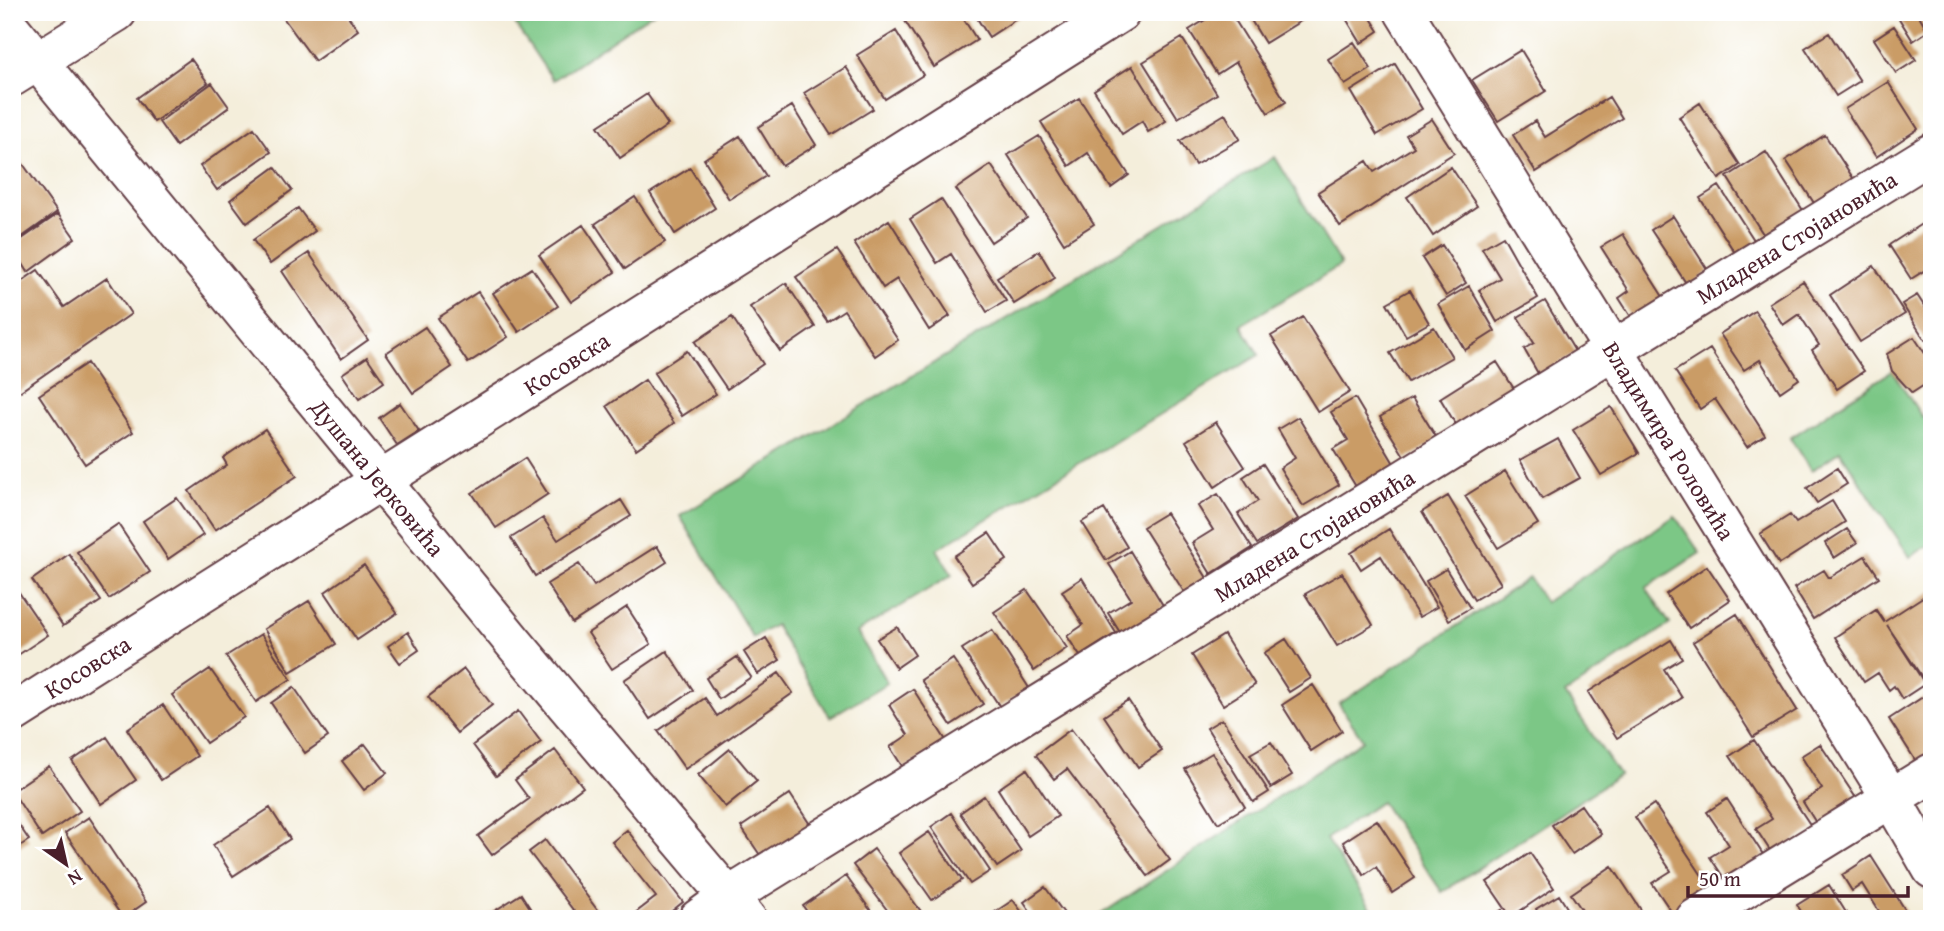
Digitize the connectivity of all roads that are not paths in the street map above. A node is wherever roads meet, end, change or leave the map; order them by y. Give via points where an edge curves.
1 (117, 12) edge
2 (1121, 12) edge
3 (1404, 12) edge
4 (12, 30) edge
5 (25, 69) edge
6 (1932, 153) edge
7 (1612, 350) junction
8 (379, 479) junction
9 (12, 714) edge
10 (1932, 773) edge
11 (1891, 798) junction
12 (1932, 869) edge
13 (737, 908) edge
14 (698, 919) edge
15 (1695, 919) edge

1 - 5 street
2 - 8 street, Косовска
3 - 7 street, Владимира Роловића
4 - 5 street, Душана Јерковића
5 - 8 street, Душана Јерковића
6 - 7 street, Младена Стојановића
7 - 11 street, Владимира Роловића
7 - 13 street, Младена Стојановића
8 - 9 street, Косовска
8 - 13 street, Душана Јерковића
10 - 11 street
11 - 12 street, Владимира Роловића
11 - 15 street
13 - 14 street, Младена Стојановића

